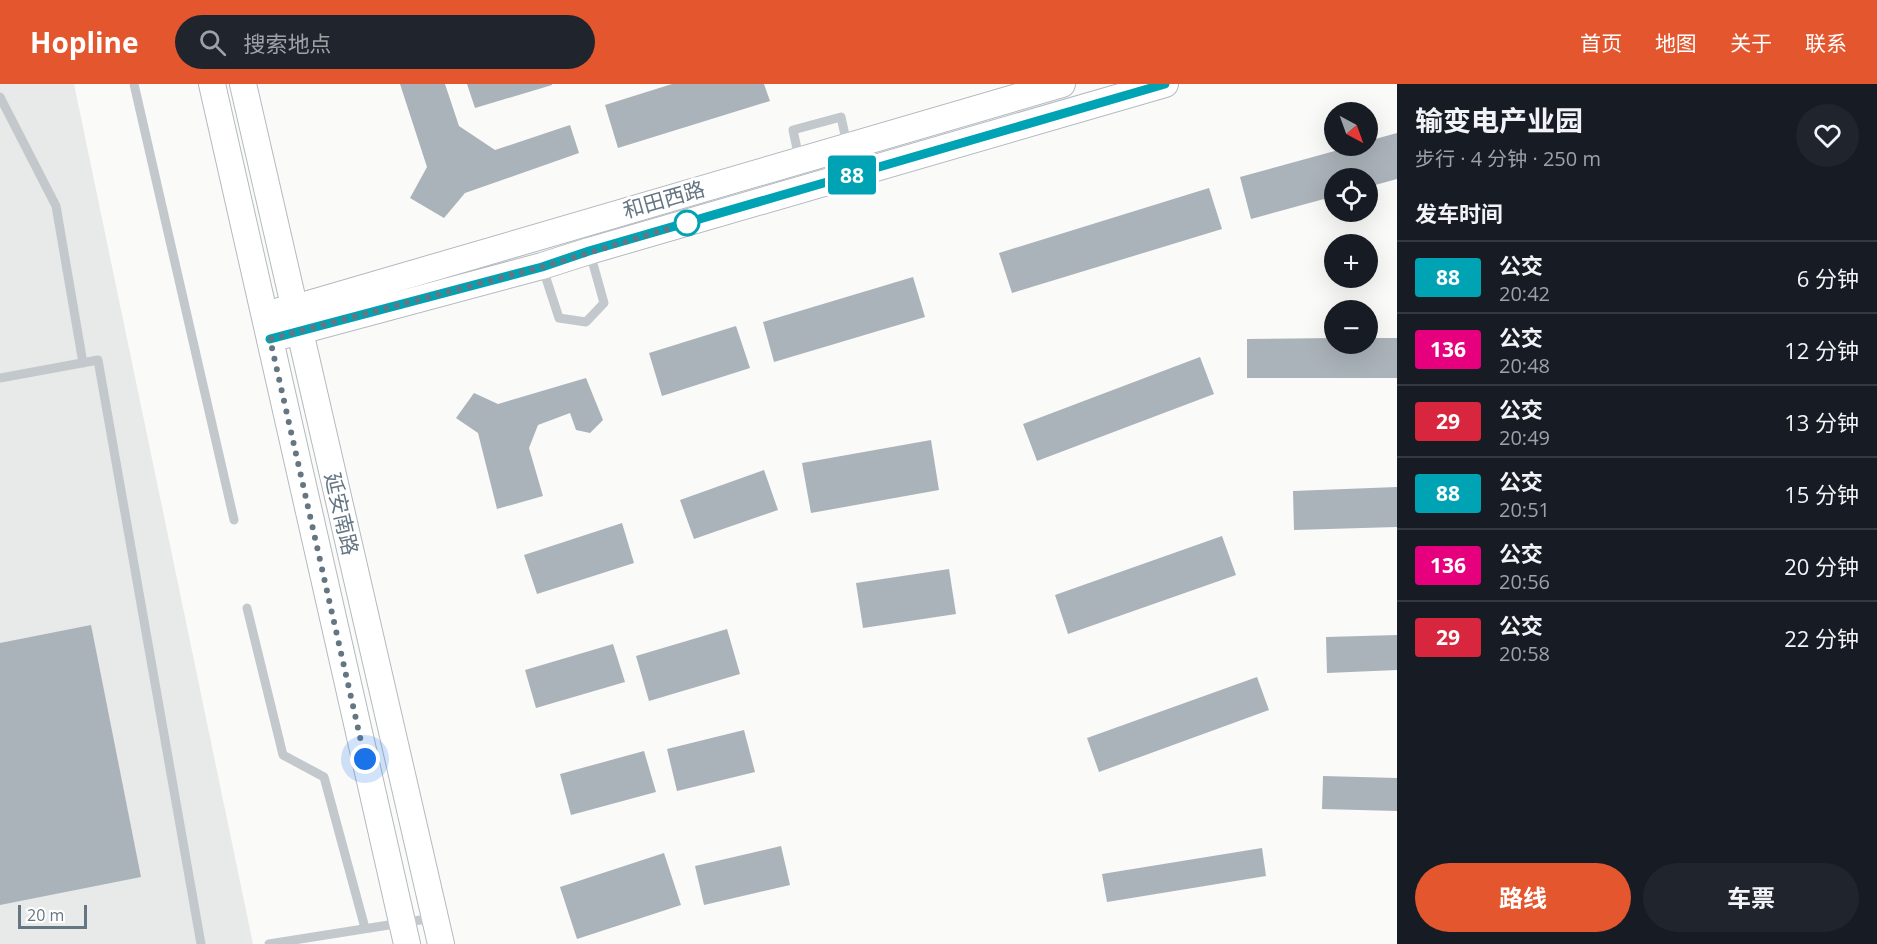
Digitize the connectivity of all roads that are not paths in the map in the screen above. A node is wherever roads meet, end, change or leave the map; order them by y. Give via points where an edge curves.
1 (134, 84) edge
2 (212, 84) edge
3 (243, 84) edge
4 (1062, 84) edge
5 (1165, 84) edge
6 (0, 97) edge
7 (589, 251) junction
8 (542, 267) junction
9 (265, 313) junction
10 (297, 320) junction
11 (270, 339) junction
12 (83, 363) junction
13 (0, 378) edge
14 (234, 520) dead end
15 (247, 608) dead end
16 (435, 918) junction
17 (365, 928) junction
18 (405, 933) edge
19 (201, 944) edge
20 (269, 944) edge
21 (441, 944) edge

1 - 14 lane
2 - 9 main road, 延安南路
3 - 10 main road, 延安南路
4 - 10 main road, 和田西路 via 800,160
5 - 7 main road, 和田西路
6 - 12 lane via 56,206
7 - 8 main road, 和田西路
7 - 8 lane via 604,303 586,322 559,318
8 - 10 main road, 和田西路
9 - 10 main road, 和田西路
9 - 11 main road, 延安南路
10 - 11 main road, 和田西路
10 - 16 main road, 延安南路
11 - 18 main road, 延安南路
12 - 13 lane
12 - 19 lane via 98,360
15 - 17 lane via 283,755 324,777
16 - 18 lane
16 - 21 main road, 延安南路
17 - 18 lane
17 - 20 lane

